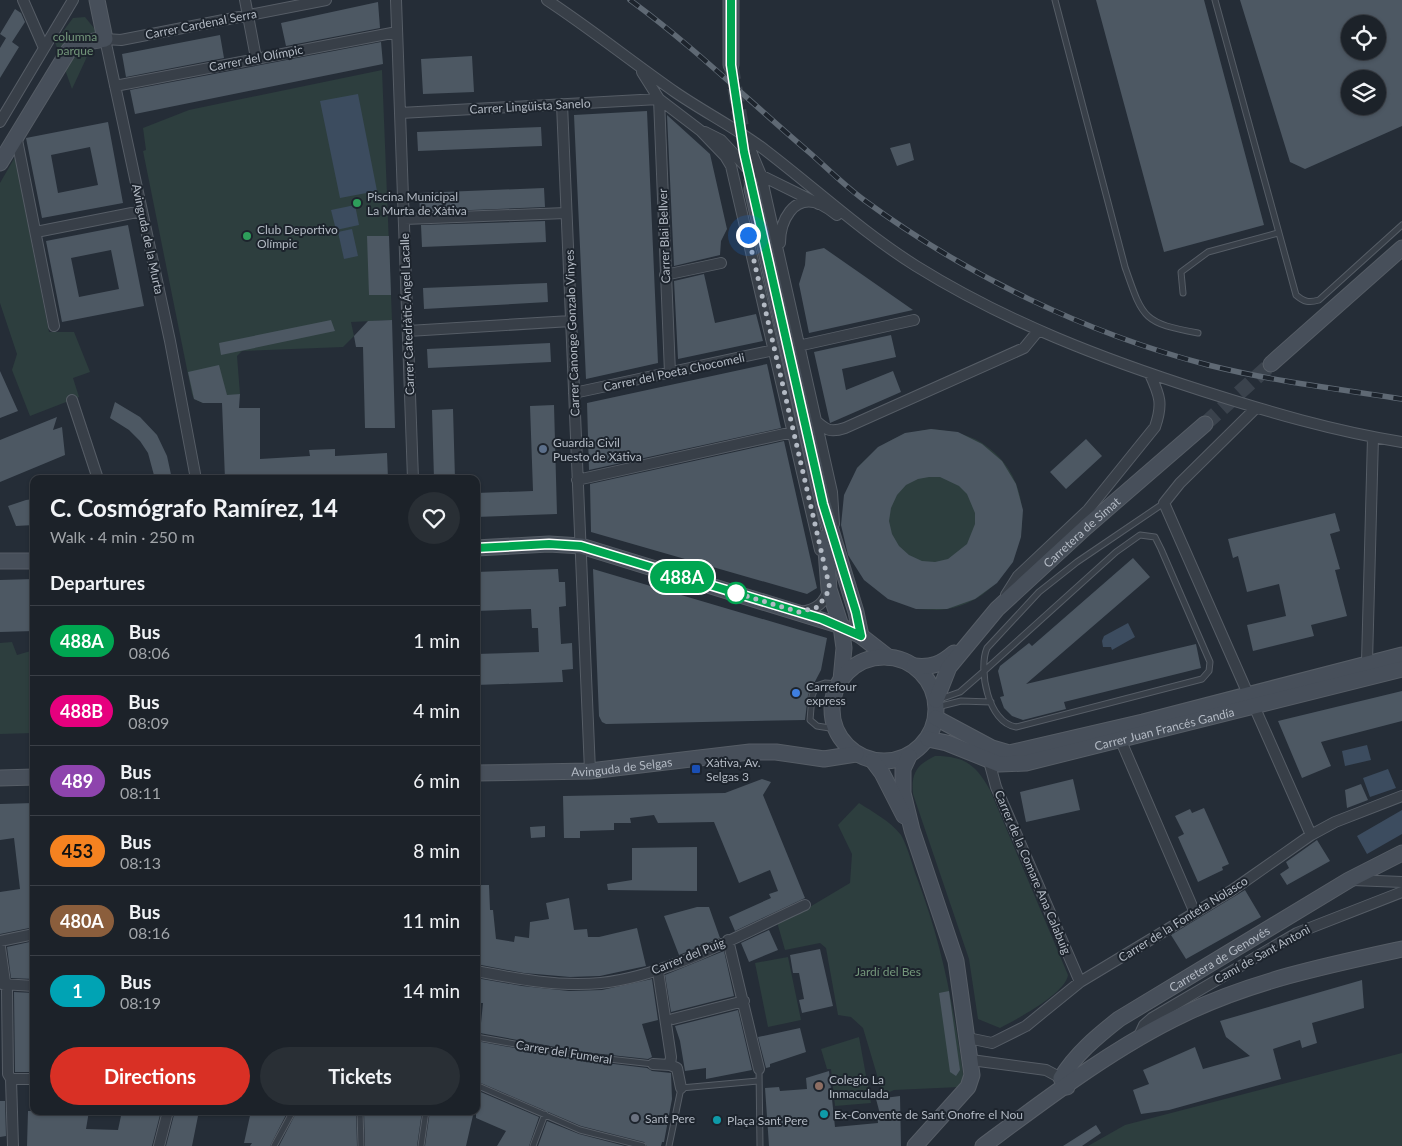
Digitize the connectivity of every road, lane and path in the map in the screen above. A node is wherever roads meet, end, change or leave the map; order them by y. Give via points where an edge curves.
1 (24, 0) edge
2 (72, 0) edge
3 (97, 0) edge
4 (245, 0) edge
5 (326, 0) edge
6 (396, 0) edge
7 (547, 0) edge
8 (731, 0) edge
9 (1055, 0) edge
10 (1214, 0) edge
11 (248, 15) junction
12 (397, 32) junction
13 (106, 39) junction
14 (44, 48) junction
15 (256, 58) junction
16 (633, 61) junction
17 (731, 65) tunnel mouth
18 (115, 86) junction
19 (659, 99) junction
20 (562, 104) junction
21 (400, 114) junction
22 (0, 122) edge
23 (702, 131) junction
24 (16, 135) junction
25 (745, 136) junction
26 (0, 163) edge
27 (761, 175) junction
28 (752, 188) tunnel mouth
29 (819, 204) junction
30 (142, 211) junction
31 (566, 213) junction
32 (404, 219) junction
33 (856, 224) junction
34 (1402, 225) edge
35 (36, 232) junction
36 (1278, 233) junction
37 (1402, 248) edge
38 (779, 257) junction
39 (721, 263) dead end
40 (666, 274) junction
41 (1183, 293) dead end
42 (914, 320) dead end
43 (571, 321) junction
44 (54, 326) dead end
45 (408, 331) junction
46 (1038, 331) junction
47 (1198, 333) dead end
48 (798, 346) junction
49 (774, 350) junction
50 (1271, 364) tunnel mouth
51 (670, 373) junction
52 (1150, 374) junction
53 (574, 393) junction
54 (72, 400) dead end
55 (1256, 408) junction
56 (815, 420) junction
57 (1205, 424) tunnel mouth
58 (794, 432) junction
59 (1373, 437) junction
60 (1402, 442) edge
61 (97, 475) edge
62 (195, 475) edge
63 (413, 475) edge
64 (578, 480) junction
65 (823, 504) junction
66 (1164, 504) junction
67 (581, 546) junction
68 (480, 548) edge
69 (836, 554) junction
70 (30, 560) edge
71 (0, 561) edge
72 (830, 589) junction
73 (997, 609) junction
74 (799, 612) junction
75 (841, 626) junction
76 (861, 636) junction
77 (964, 647) junction
78 (1402, 655) edge
79 (888, 657) junction
80 (1367, 662) junction
81 (914, 666) junction
82 (1402, 669) edge
83 (983, 672) junction
84 (839, 683) junction
85 (1251, 700) junction
86 (991, 702) junction
87 (936, 708) junction
88 (836, 729) junction
89 (928, 739) junction
90 (1120, 741) junction
91 (856, 754) junction
92 (909, 756) junction
93 (873, 761) junction
94 (989, 761) junction
95 (590, 771) junction
96 (480, 773) edge
97 (30, 777) edge
98 (0, 778) edge
99 (1402, 796) edge
100 (912, 830) junction
101 (1312, 835) junction
102 (1402, 853) edge
103 (1349, 880) junction
104 (1402, 882) edge
105 (1402, 892) edge
106 (805, 906) dead end
107 (1195, 914) junction
108 (30, 935) edge
109 (728, 940) junction
110 (0, 941) edge
111 (0, 947) edge
112 (1402, 949) edge
113 (480, 972) edge
114 (658, 972) junction
115 (1080, 982) junction
116 (30, 986) edge
117 (6, 987) edge
118 (744, 1001) junction
119 (673, 1019) dead end
120 (480, 1038) edge
121 (968, 1038) junction
122 (1138, 1038) junction
123 (971, 1060) junction
124 (653, 1064) joint
125 (670, 1064) junction
126 (759, 1069) joint
127 (11, 1079) junction
128 (30, 1079) edge
129 (758, 1081) junction
130 (1064, 1083) junction
131 (480, 1087) edge
132 (681, 1088) junction
133 (545, 1114) junction
134 (167, 1115) edge
135 (291, 1115) edge
136 (360, 1115) edge
137 (425, 1115) edge
138 (992, 1143) edge
139 (14, 1146) edge
140 (159, 1146) edge
141 (274, 1146) edge
142 (361, 1146) edge
143 (421, 1146) edge
144 (532, 1146) edge
145 (643, 1146) edge
146 (669, 1146) edge
147 (760, 1146) edge
148 (915, 1146) edge

1 - 14 street
2 - 14 street
3 - 13 main road, Avinguda de la Murta
4 - 11 street
5 - 11 street, Carrer Cardenal Serra
6 - 12 street, Carrer Catedràtic Ángel Lacalle
7 - 16 street
8 - 17 main road
9 - 47 lane via 1136,301 1144,313 1162,327
10 - 36 lane
11 - 13 street, Carrer Cardenal Serra via 121,40
11 - 15 street
12 - 15 street, Carrer del Olímpic
12 - 21 street, Carrer Catedràtic Ángel Lacalle
13 - 18 street, Avinguda de la Murta
13 - 24 main road via 77,44 69,50
14 - 22 street
15 - 18 street, Carrer del Olímpic
16 - 19 street
16 - 25 street
18 - 30 street, Avinguda de la Murta
19 - 20 street, Carrer Lingüista Sanelo
19 - 23 street
19 - 40 street, Carrer Blai Bellver
20 - 21 street, Carrer Lingüista Sanelo
20 - 31 street, Carrer Canonge Gonzalo Vinyes
21 - 32 street, Carrer Catedràtic Ángel Lacalle
23 - 27 street via 721,140 748,169
23 - 49 street via 731,166
24 - 26 main road
24 - 35 street
25 - 27 street
25 - 33 street
27 - 29 street
27 - 38 street
28 - 65 main road
29 - 33 street
29 - 38 street via 803,203 787,214 780,227
30 - 35 street
30 - 62 street, Avinguda de la Murta
31 - 32 street
31 - 43 street, Carrer Canonge Gonzalo Vinyes
32 - 45 street, Carrer Catedràtic Ángel Lacalle
33 - 46 street via 939,280
34 - 36 lane via 1318,300 1310,302 1302,301 1296,295
35 - 44 street
36 - 41 lane via 1208,252 1181,272
37 - 50 main road
38 - 48 street
39 - 40 street
40 - 51 street, Carrer Blai Bellver
42 - 48 street
43 - 45 street
43 - 53 street, Carrer Canonge Gonzalo Vinyes
45 - 63 street, Carrer Catedràtic Ángel Lacalle
46 - 52 street
46 - 56 street via 1024,348 845,428 827,431
48 - 56 street
49 - 51 street, Carrer del Poeta Chocomeli
49 - 58 street
51 - 53 street, Carrer del Poeta Chocomeli
52 - 55 street
52 - 73 street via 1160,396 1160,411 1154,427 1088,510 1018,576
53 - 64 street, Carrer Canonge Gonzalo Vinyes
54 - 61 street
55 - 59 street via 1320,427
55 - 66 street via 1180,483
56 - 69 street via 832,492
57 - 73 main road, Carretera de Simat
58 - 64 street
58 - 72 street
59 - 60 street
59 - 80 street
64 - 67 street, Carrer Canonge Gonzalo Vinyes
65 - 69 main road
65 - 72 main road
66 - 83 lane via 1039,592 987,648
66 - 85 street
67 - 68 main road via 549,544
67 - 74 main road
67 - 95 street, Carrer Canonge Gonzalo Vinyes
69 - 76 main road
70 - 71 main road
72 - 74 street via 818,607
72 - 75 main road
73 - 77 main road, Carretera de Simat
74 - 75 main road
75 - 76 main road
75 - 84 main road via 844,658
76 - 79 main road
77 - 81 main road, Carretera de Simat via 941,664
77 - 87 main road, Carretera de Simat via 949,667
78 - 80 main road, Carrer Juan Francés Gandía
79 - 81 main road
79 - 84 main road via 861,662
80 - 85 main road, Carrer Juan Francés Gandía
81 - 87 main road via 929,681
82 - 85 main road, Carrer Juan Francés Gandía
83 - 86 lane
83 - 86 lane via 1116,552 1140,535 1154,537 1161,549 1210,662 1209,671 1202,679 1023,726 1005,723
83 - 87 lane
84 - 88 main road via 832,707
84 - 88 lane via 816,686 810,709 810,720 817,726
85 - 87 main road, Carrer Juan Francés Gandía via 1009,753 992,748
85 - 90 main road, Carrer Juan Francés Gandía
85 - 101 street
86 - 87 lane via 961,701
87 - 89 main road
88 - 91 main road
89 - 92 main road
89 - 94 main road, Carrer Juan Francés Gandía via 947,742
90 - 94 main road, Carrer Juan Francés Gandía via 1026,763 1007,765
90 - 107 street
91 - 93 main road
91 - 95 main road, Avinguda de Selgas via 824,759 750,752
92 - 93 main road via 892,761
92 - 100 main road via 903,770 903,793
93 - 100 main road
94 - 115 street, Carrer de la Comare Ana Calabuig via 996,787
95 - 96 main road, Avinguda de Selgas
97 - 98 main road
99 - 101 street, Carrer de la Fonteta Nolasco via 1335,822
100 - 121 main road via 956,961
101 - 107 street, Carrer de la Fonteta Nolasco
102 - 103 main road, Carretera de Genovés
103 - 104 street
103 - 130 main road, Carretera de Genovés via 1119,1019 1087,1045
105 - 122 street, Camí de Sant Antoni via 1278,942 1152,1018 1144,1025
106 - 109 street, Carrer del Puig
107 - 115 street, Carrer de la Fonteta Nolasco
108 - 110 street
109 - 114 street, Carrer del Puig
109 - 118 street
111 - 117 street
112 - 122 main road via 1261,984 1199,1007
113 - 114 street, Carrer del Puig via 530,981 590,983
114 - 125 street
115 - 121 street, Carrer de la Fonteta Nolasco via 1026,1026 1001,1040 992,1043
116 - 117 street
117 - 127 street via 8,1074
118 - 119 street
118 - 126 street
120 - 124 lane, Carrer del Fumeral via 582,1056
121 - 123 main road
122 - 130 main road
123 - 130 street via 1046,1070
123 - 148 main road via 972,1075 968,1087
124 - 125 street
125 - 132 street via 677,1068
126 - 129 lane
127 - 128 street
127 - 139 street
129 - 132 lane
129 - 147 lane
130 - 138 main road
131 - 133 lane
132 - 146 lane
133 - 144 lane
133 - 145 lane via 592,1134
134 - 140 street
135 - 141 lane
136 - 142 lane
137 - 143 lane

